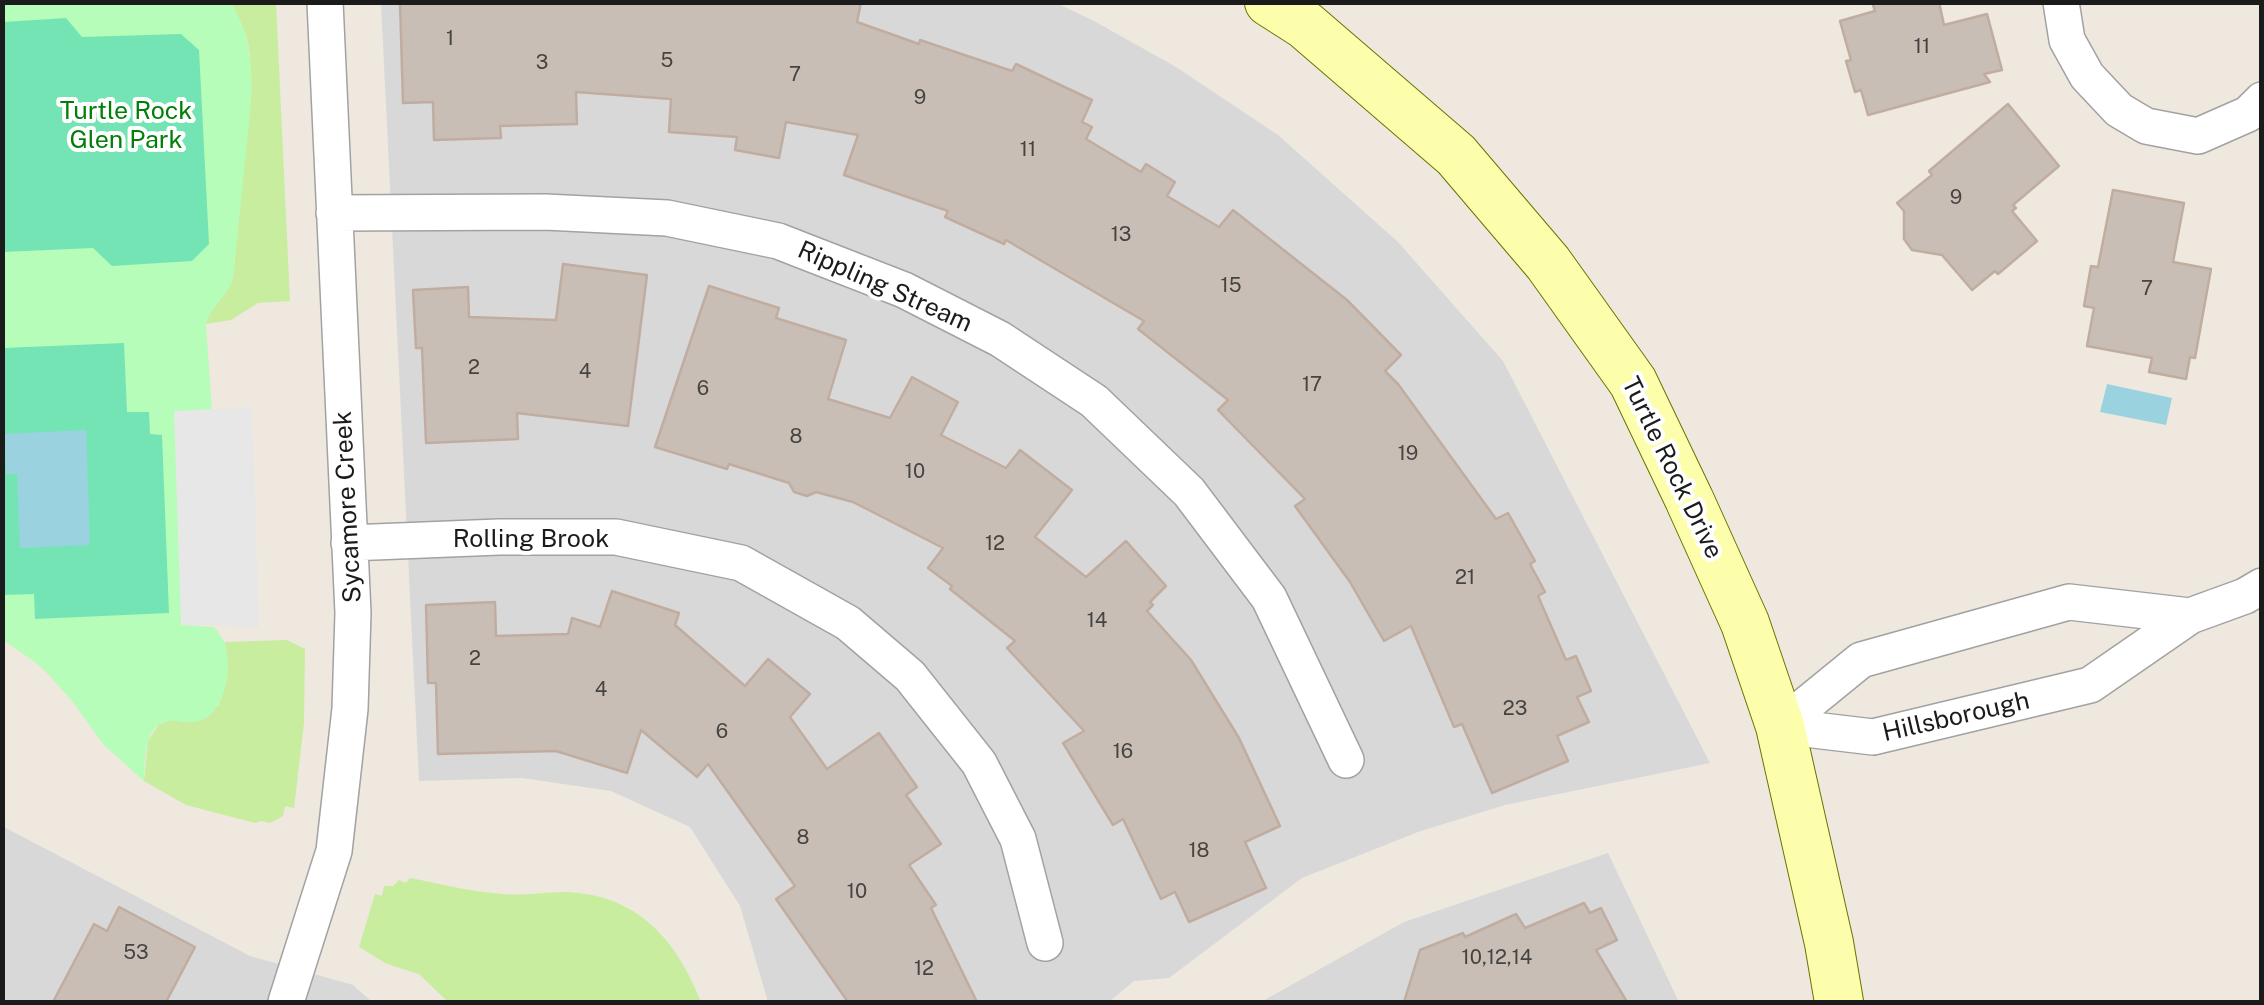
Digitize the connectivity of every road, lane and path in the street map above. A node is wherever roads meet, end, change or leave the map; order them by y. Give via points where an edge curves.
1 (324, 2) edge
2 (1269, 2) edge
3 (2061, 2) edge
4 (2262, 100) edge
5 (334, 213) junction
6 (349, 543) junction
7 (2262, 586) edge
8 (2190, 616) junction
9 (1780, 726) junction
10 (1346, 760) dead end
11 (1045, 943) dead end
12 (286, 1002) edge
13 (1839, 1002) edge

1 - 5 street, Sycamore Creek
2 - 9 street, Turtle Rock Drive via 1456,155 1548,263 1633,382 1745,624
3 - 4 street via 2066,40 2087,76 2119,110 2146,126 2198,136 2248,114
5 - 6 street, Sycamore Creek
5 - 10 street, Rippling Stream via 668,218 778,241 904,290 1000,339 1094,401 1189,492 1269,598
6 - 11 street, Rolling Brook via 616,537 741,564 848,623 910,676 979,763 1018,840
6 - 12 street, Sycamore Creek via 350,709 334,851
7 - 8 street, Hillsborough
8 - 9 street, Hillsborough via 2090,686 1873,737
8 - 9 street, Hillsborough via 2069,602 1861,660
9 - 13 street, Turtle Rock Drive

